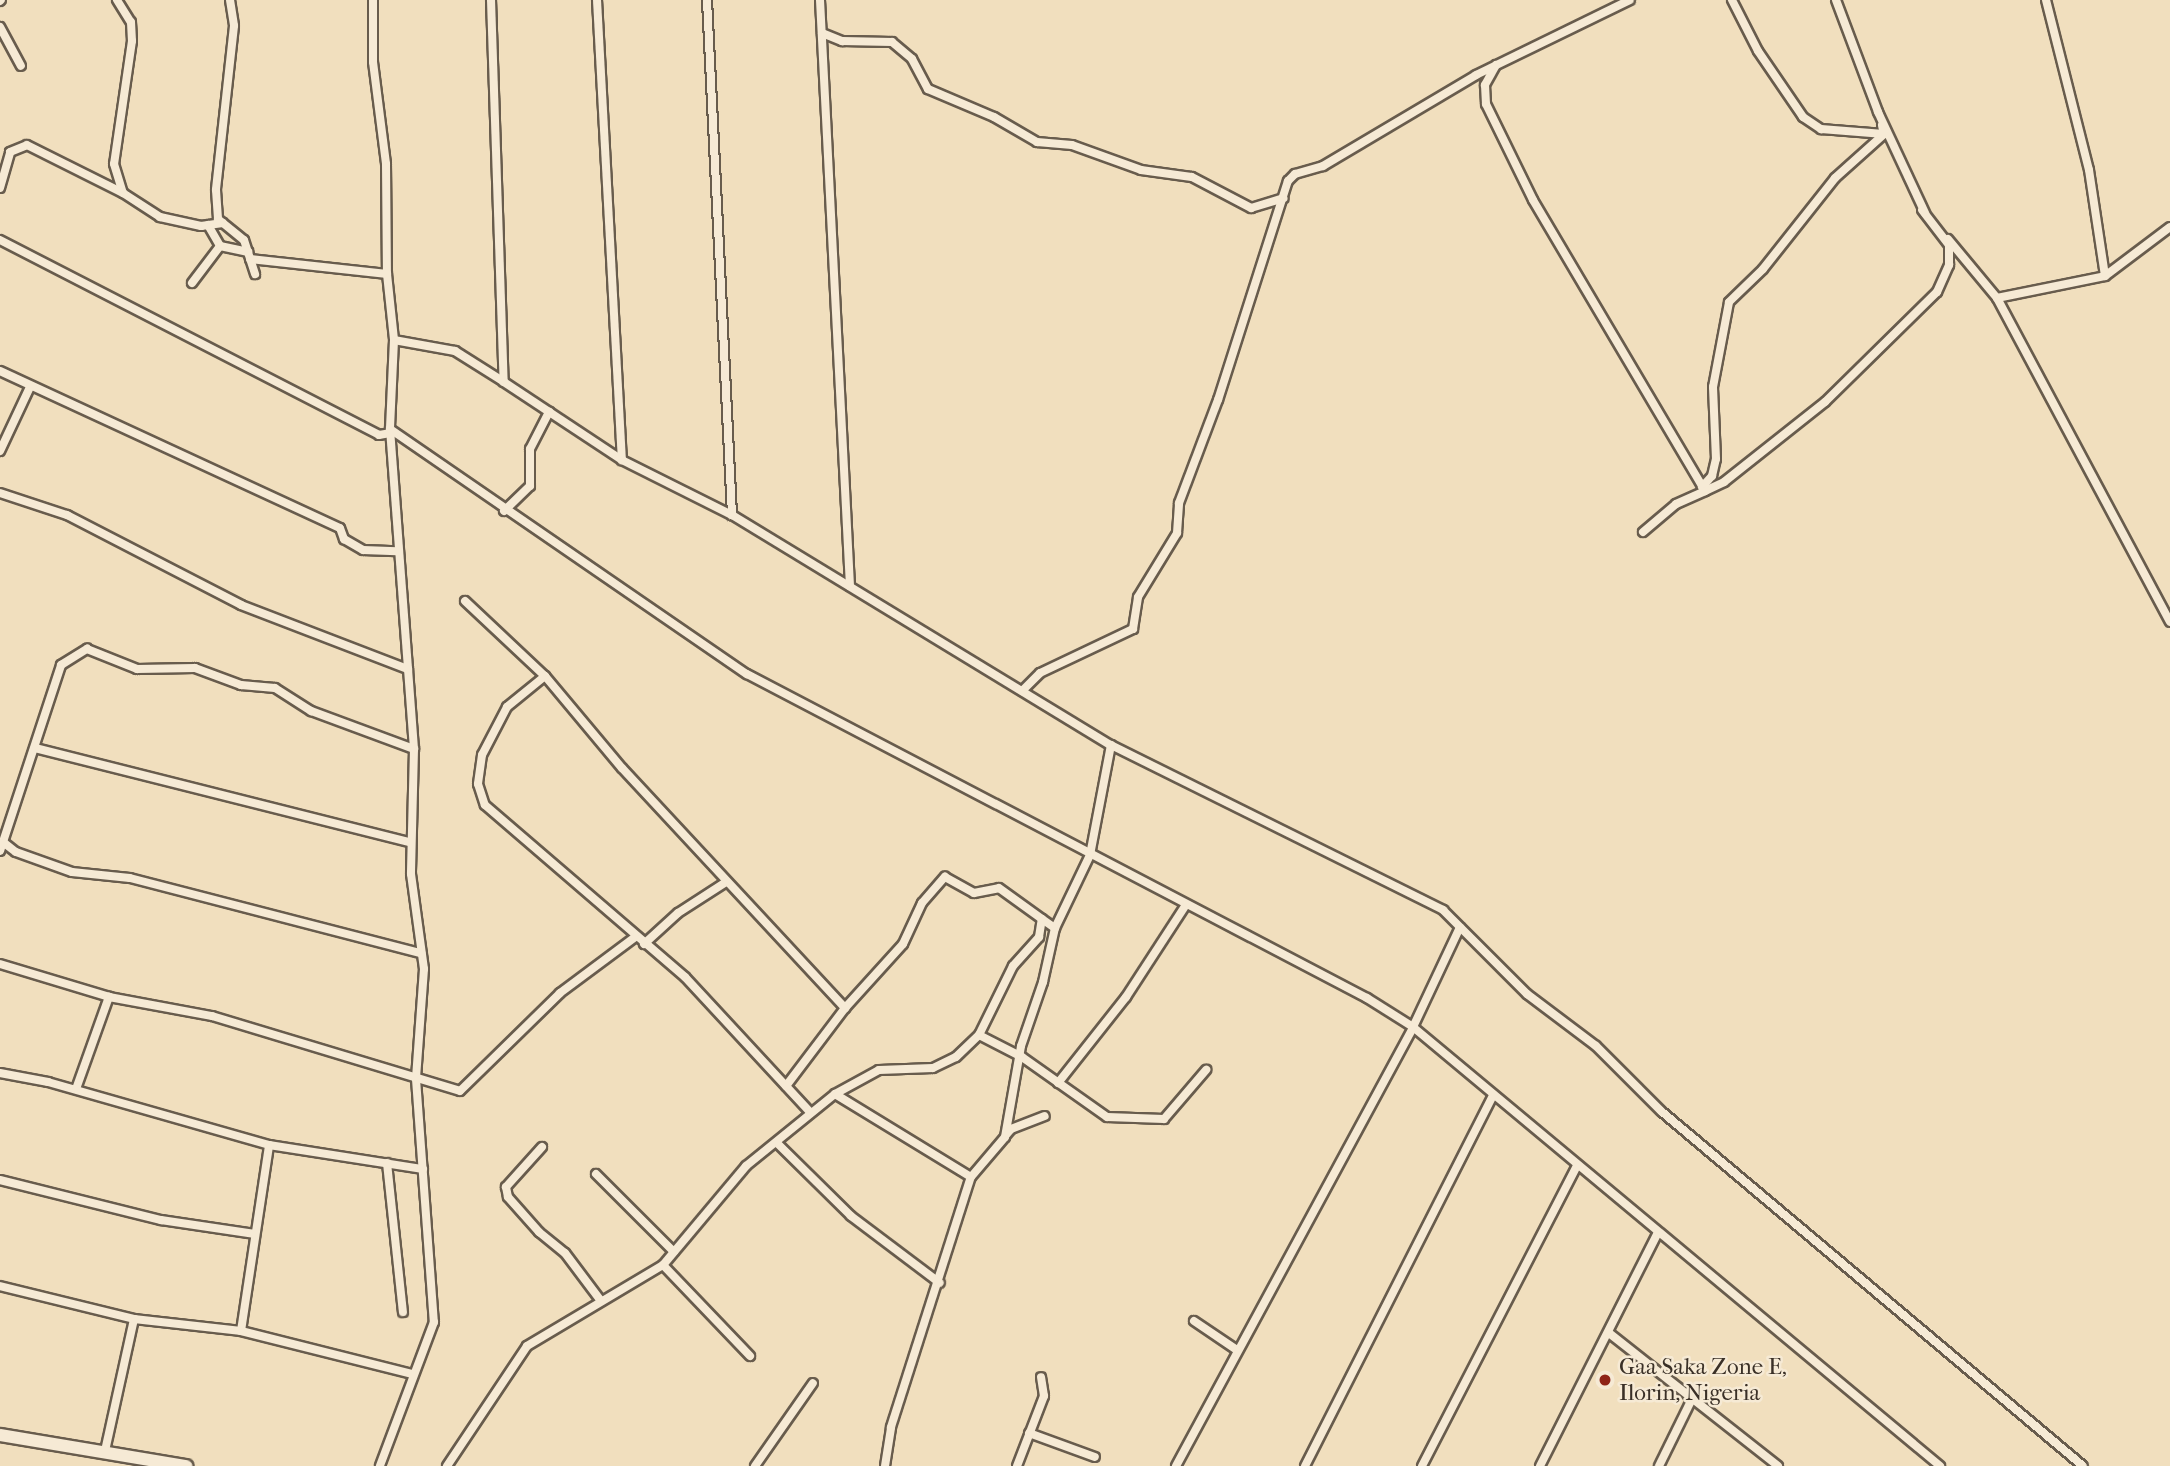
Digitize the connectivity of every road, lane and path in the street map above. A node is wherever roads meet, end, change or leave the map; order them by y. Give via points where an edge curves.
1 (117, 0) edge
2 (230, 0) edge
3 (373, 0) edge
4 (491, 0) edge
5 (597, 0) edge
6 (707, 0) edge
7 (820, 0) edge
8 (1630, 0) edge
9 (1732, 0) edge
10 (1836, 0) edge
11 (2046, 0) edge
12 (0, 27) edge
13 (822, 33) junction
14 (1496, 65) junction
15 (21, 66) dead end
16 (1878, 112) junction
17 (1884, 134) junction
18 (0, 188) edge
19 (123, 193) junction
20 (1283, 198) junction
21 (1922, 210) junction
22 (223, 223) junction
23 (208, 225) junction
24 (2170, 227) edge
25 (0, 240) edge
26 (220, 246) junction
27 (249, 256) junction
28 (254, 274) dead end
29 (387, 274) junction
30 (2105, 276) junction
31 (192, 283) dead end
32 (1997, 298) junction
33 (394, 340) junction
34 (0, 370) edge
35 (504, 382) junction
36 (30, 387) junction
37 (549, 412) junction
38 (390, 431) junction
39 (0, 451) edge
40 (622, 460) junction
41 (1704, 489) junction
42 (0, 493) edge
43 (504, 511) junction
44 (732, 515) junction
45 (1643, 532) dead end
46 (397, 551) junction
47 (850, 586) junction
48 (465, 601) dead end
49 (2170, 622) edge
50 (408, 669) junction
51 (545, 676) junction
52 (1022, 691) junction
53 (1111, 745) junction
54 (35, 748) junction
55 (414, 749) junction
56 (410, 842) junction
57 (1, 847) edge
58 (1090, 855) junction
59 (726, 882) junction
60 (1185, 906) junction
61 (1042, 919) junction
62 (1055, 928) junction
63 (1460, 928) junction
64 (635, 937) junction
65 (644, 944) junction
66 (421, 953) junction
67 (0, 964) edge
68 (109, 997) junction
69 (845, 1008) junction
70 (1413, 1027) junction
71 (979, 1035) junction
72 (1022, 1057) junction
73 (1206, 1070) dead end
74 (0, 1073) edge
75 (416, 1079) junction
76 (1058, 1083) junction
77 (786, 1086) junction
78 (76, 1089) junction
79 (835, 1094) junction
80 (1493, 1095) junction
81 (811, 1113) junction
82 (1045, 1116) dead end
83 (1005, 1137) junction
84 (777, 1143) junction
85 (269, 1145) junction
86 (542, 1147) dead end
87 (387, 1163) junction
88 (1577, 1166) junction
89 (423, 1169) junction
90 (596, 1174) dead end
91 (971, 1177) junction
92 (0, 1180) edge
93 (255, 1234) junction
94 (1657, 1234) junction
95 (674, 1252) junction
96 (663, 1265) junction
97 (940, 1283) junction
98 (0, 1286) edge
99 (601, 1301) junction
100 (404, 1312) dead end
101 (134, 1319) junction
102 (1194, 1321) dead end
103 (241, 1331) junction
104 (1609, 1333) junction
105 (1237, 1350) junction
106 (750, 1356) dead end
107 (412, 1374) junction
108 (1041, 1377) dead end
109 (813, 1383) dead end
110 (1693, 1397) junction
111 (1029, 1433) junction
112 (0, 1435) edge
113 (105, 1451) junction
114 (1095, 1457) dead end
115 (1774, 1465) edge
116 (186, 1466) edge
117 (380, 1466) edge
118 (447, 1466) edge
119 (755, 1466) edge
120 (885, 1466) edge
121 (1017, 1466) edge
122 (1176, 1466) edge
123 (1305, 1466) edge
124 (1422, 1466) edge
125 (1540, 1466) edge
126 (1658, 1466) edge
127 (1940, 1466) edge
128 (2083, 1466) edge

1 - 19 street via 131,22 132,41 114,164
2 - 22 street via 234,26 216,190 218,219
3 - 29 street via 373,62 386,164
4 - 35 street
5 - 40 street
6 - 44 street
7 - 13 street
8 - 14 street
9 - 17 street via 1758,51 1803,117 1821,128
10 - 16 street
11 - 30 street via 2089,170
12 - 15 street
13 - 20 street via 842,41 892,42 912,59 928,89 994,117 1037,142 1072,145 1141,170 1192,177 1251,208
13 - 47 street
14 - 20 street via 1323,166 1295,174
14 - 41 street via 1485,85 1486,104 1532,200
16 - 17 street
16 - 21 street
17 - 41 street via 1835,178 1763,270 1729,302 1713,387 1716,459
18 - 19 street via 10,152 27,145
19 - 23 street via 160,217
20 - 52 street via 1218,400 1179,503 1177,533 1138,597 1133,629 1040,673
21 - 32 street
21 - 41 street via 1949,245 1949,265 1937,292 1825,402 1724,482
22 - 23 street
22 - 27 street via 244,240
23 - 26 street
24 - 30 street
25 - 38 street via 379,435
26 - 27 street
26 - 31 street
27 - 28 street
27 - 29 street
29 - 33 street
30 - 32 street
32 - 49 street
33 - 35 street via 455,351
33 - 38 street
34 - 36 street
35 - 37 street
36 - 39 street
36 - 46 street via 99,413 340,528 344,539 363,551
37 - 40 street
37 - 43 street via 530,449 530,486
38 - 43 street
38 - 46 street
40 - 44 street
41 - 45 street via 1676,504
42 - 50 street via 67,515 241,605
43 - 58 street via 747,674
44 - 47 street
46 - 50 street
47 - 52 street
48 - 51 street
50 - 55 street
51 - 59 street
51 - 64 street via 507,707 479,764 481,799
52 - 53 street
53 - 58 street
53 - 63 street via 1443,911
54 - 55 street via 61,665 87,649 137,669 195,668 242,685 275,688 311,711
54 - 56 street
54 - 57 street
55 - 56 street
56 - 66 street
57 - 66 street via 72,872 155,884
58 - 60 street
58 - 62 street
59 - 65 street via 678,913
59 - 69 street
60 - 70 street via 1367,998
60 - 76 street via 1126,997
61 - 62 street
61 - 69 street via 999,888 974,893 945,877 922,903 903,944
61 - 71 street via 1039,937 1013,966
62 - 72 street via 1021,1046
63 - 70 street
63 - 128 street via 1527,994 1596,1046 1661,1111
64 - 65 street
64 - 75 street via 560,993 460,1091
65 - 77 street via 685,977
66 - 75 street via 424,969
67 - 68 street
68 - 75 street via 212,1016
68 - 78 street
69 - 77 street
70 - 80 street
70 - 105 street
71 - 72 street
71 - 79 street via 942,1065 879,1070
72 - 76 street
72 - 83 street
73 - 76 street via 1172,1114 1157,1120 1102,1116
74 - 78 street
75 - 89 street
77 - 81 street
78 - 85 street
79 - 81 street
79 - 91 street
80 - 88 street
80 - 123 street
81 - 84 street
82 - 83 street via 1011,1129
83 - 91 street
84 - 95 street via 720,1194
84 - 97 street via 851,1216
85 - 87 street
85 - 93 street
86 - 99 street via 506,1187 508,1197 565,1253
87 - 89 street
87 - 100 street
88 - 94 street
88 - 124 street
89 - 107 street via 434,1322
90 - 95 street
91 - 97 street
92 - 93 street via 161,1220
93 - 103 street
94 - 104 street
94 - 127 street
95 - 96 street
96 - 99 street
96 - 106 street
97 - 120 street via 891,1427
98 - 101 street
99 - 118 street via 527,1346
101 - 103 street
101 - 113 street
102 - 105 street
103 - 107 street
104 - 110 street
104 - 125 street
105 - 122 street
107 - 117 street
108 - 111 street via 1044,1396
109 - 119 street
110 - 115 street
110 - 126 street
111 - 114 street
111 - 121 street
112 - 113 street
113 - 116 street

